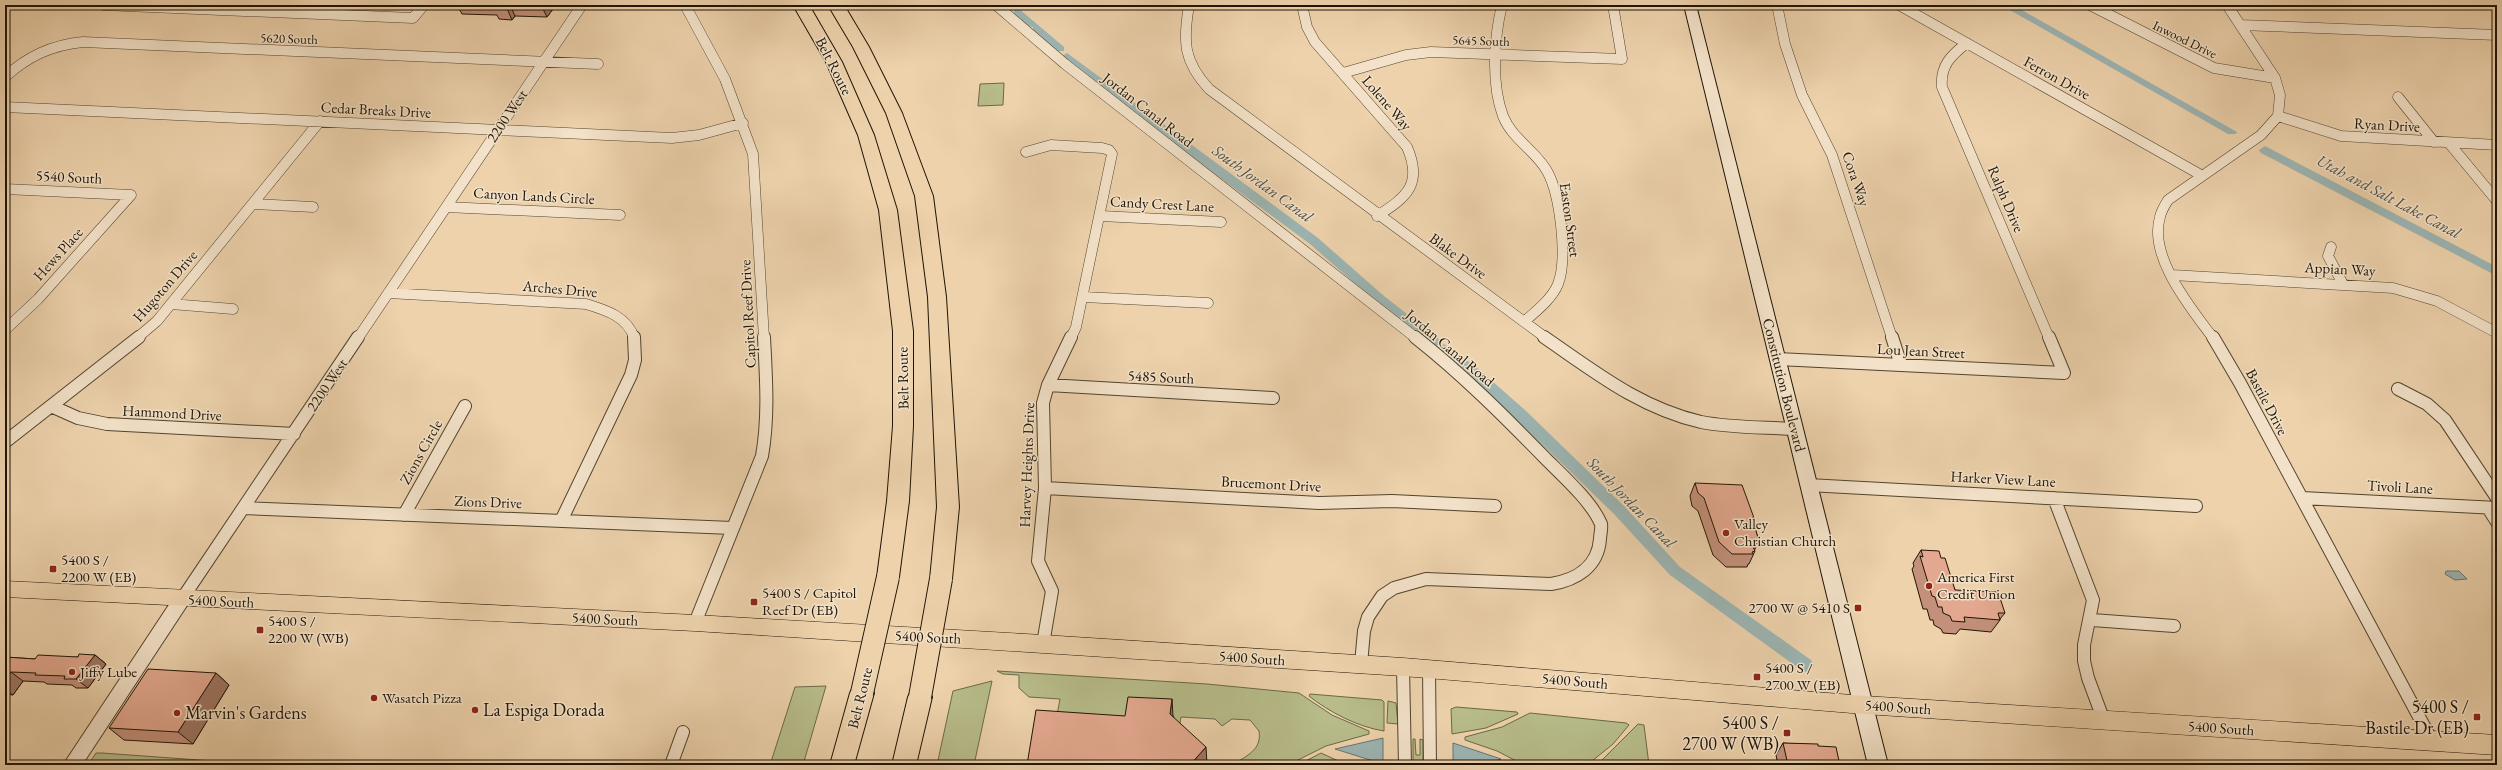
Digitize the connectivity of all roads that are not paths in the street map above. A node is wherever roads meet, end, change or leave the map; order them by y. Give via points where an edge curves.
1 (103, 5) edge
2 (292, 5) edge
3 (424, 5) edge
4 (582, 5) edge
5 (685, 5) edge
6 (801, 5) edge
7 (836, 5) edge
8 (996, 5) edge
9 (1189, 5) edge
10 (1302, 5) edge
11 (1502, 5) edge
12 (1613, 5) edge
13 (1690, 5) edge
14 (1777, 5) edge
15 (1899, 5) edge
16 (2090, 5) edge
17 (2227, 5) edge
18 (285, 13) junction
19 (2240, 25) junction
20 (2497, 35) edge
21 (1968, 43) junction
22 (1496, 54) junction
23 (544, 61) junction
24 (598, 64) dead end
25 (1342, 73) junction
26 (5, 77) edge
27 (2275, 78) junction
28 (2398, 97) dead end
29 (5, 107) edge
30 (2278, 116) junction
31 (320, 122) junction
32 (743, 123) junction
33 (498, 130) junction
34 (2434, 142) junction
35 (2449, 143) junction
36 (2497, 144) edge
37 (1026, 152) dead end
38 (2201, 175) junction
39 (5, 189) edge
40 (131, 195) joint
41 (2497, 201) edge
42 (253, 204) junction
43 (313, 207) dead end
44 (446, 207) junction
45 (620, 215) dead end
46 (1101, 216) junction
47 (1377, 216) junction
48 (1221, 222) dead end
49 (2331, 247) dead end
50 (2172, 275) junction
51 (2343, 284) junction
52 (388, 293) junction
53 (1083, 296) junction
54 (1208, 303) dead end
55 (171, 304) junction
56 (233, 309) dead end
57 (1524, 322) junction
58 (5, 330) edge
59 (2497, 332) edge
60 (1777, 359) junction
61 (1901, 365) junction
62 (2064, 373) joint
63 (1048, 386) junction
64 (2398, 389) dead end
65 (1273, 398) dead end
66 (51, 406) junction
67 (466, 406) dead end
68 (1795, 429) junction
69 (294, 434) junction
70 (5, 442) edge
71 (1808, 485) junction
72 (1045, 488) junction
73 (2054, 498) junction
74 (2302, 498) junction
75 (2497, 498) edge
76 (1495, 506) dead end
77 (2196, 506) dead end
78 (244, 508) junction
79 (2492, 508) edge
80 (404, 515) junction
81 (561, 521) junction
82 (2497, 522) edge
83 (732, 528) junction
84 (5, 589) edge
85 (182, 599) junction
86 (2092, 620) junction
87 (695, 623) junction
88 (2174, 626) dead end
89 (1043, 644) junction
90 (1361, 664) junction
91 (1403, 667) junction
92 (1428, 669) junction
93 (1864, 705) junction
94 (2104, 721) junction
95 (683, 732) dead end
96 (2432, 741) junction
97 (2497, 745) edge
98 (72, 765) edge
99 (671, 765) edge
100 (842, 765) edge
101 (904, 765) edge
102 (1405, 765) edge
103 (1430, 765) edge
104 (1878, 765) edge

1 - 18 street
2 - 18 street
3 - 18 street via 413,18
4 - 23 street, 2200 West
5 - 32 street, Capitol Reef Drive via 716,59
6 - 100 highway, Belt Route, bridge via 834,62 866,135 888,210 902,332 903,418 898,501 888,577 862,693
7 - 101 highway, Belt Route, bridge via 862,47 894,113 924,196 937,297 948,507 941,579 920,697
8 - 90 street, Jordan Canal Road via 1065,64 1437,354 1504,416 1579,492 1601,525 1600,550 1584,572 1568,581 1551,584 1426,579 1408,581 1394,588 1381,596 1371,608 1365,622
9 - 47 street, Blake Drive via 1184,48 1192,69 1200,80 1219,98
10 - 25 street, Lolene Way via 1310,35
11 - 22 street, Easton Street via 1496,27
12 - 22 street, 5645 South via 1622,59
13 - 60 main road, Constitution Boulevard
14 - 61 street, Cora Way via 1808,110 1832,155
15 - 21 street, Ferron Drive
16 - 27 street, Inwood Drive via 2214,68
17 - 19 street
19 - 20 street
19 - 27 street
21 - 38 street, Ferron Drive
21 - 62 street, Ralph Drive via 1946,61 1941,76 1942,86
22 - 25 street, 5645 South via 1418,53
22 - 57 street, Easton Street via 1503,117 1550,177 1562,256 1559,282 1551,296
23 - 24 street, 5620 South
23 - 26 street, 5620 South via 83,42 59,45 35,54
23 - 33 street, 2200 West
25 - 47 street, Lolene Way via 1407,147 1413,158 1415,176 1410,190
27 - 30 street via 2280,95
28 - 34 street
29 - 31 street, Cedar Breaks Drive
30 - 34 street, Ryan Drive via 2341,136
30 - 38 street, Bastile Drive via 2261,135
31 - 33 street, Cedar Breaks Drive
31 - 42 street, Hugoton Drive
32 - 33 street, Cedar Breaks Drive via 699,135 672,138
32 - 83 street, Capitol Reef Drive via 755,167 766,433 762,456 741,512
33 - 44 street, 2200 West
34 - 35 street, Ryan Drive
35 - 36 street, Ryan Drive
35 - 41 street
37 - 46 street, Harvey Heights Drive via 1051,145 1109,150 1112,159
38 - 50 street, Bastile Drive via 2168,200 2157,222 2161,253
39 - 40 street, 5540 South
40 - 58 street, Hews Place via 38,298
42 - 43 street
42 - 55 street, Hugoton Drive
44 - 45 street, Canyon Lands Circle
44 - 52 street, 2200 West
46 - 48 street, Candy Crest Lane
46 - 53 street, Harvey Heights Drive
47 - 57 street, Blake Drive
49 - 51 street via 2328,256
50 - 51 street, Appian Way
50 - 74 street, Bastile Drive via 2222,351
51 - 59 street, Appian Way via 2379,286 2415,294 2437,301
52 - 69 street, 2200 West
52 - 81 street, Arches Drive via 586,304 606,309 629,326 637,349 631,375
53 - 54 street
53 - 63 street, Harvey Heights Drive via 1074,335
55 - 56 street
55 - 66 street, Hugoton Drive via 139,338
57 - 68 street, Blake Drive via 1608,383 1650,406 1684,417 1720,424
60 - 61 street, Lou Jean Street
60 - 68 main road, Constitution Boulevard
61 - 62 street, Lou Jean Street
63 - 65 street, 5485 South
63 - 72 street, Harvey Heights Drive via 1042,403
64 - 75 street via 2427,404 2445,420
66 - 69 street, Hammond Drive via 78,418 107,424
66 - 70 street, Hugoton Drive
67 - 80 street, Zions Circle
68 - 71 main road, Constitution Boulevard
69 - 78 street, 2200 West
71 - 73 street, Harker View Lane
71 - 93 main road, Constitution Boulevard
72 - 76 street, Brucemont Drive via 1319,503 1392,501
72 - 89 street, Harvey Heights Drive via 1038,561 1052,590
73 - 77 street, Harker View Lane
73 - 86 street via 2091,591
74 - 79 street, Tivoli Lane
74 - 96 street, Bastile Drive
78 - 80 street, Zions Drive
78 - 85 street, 2200 West
79 - 82 street
80 - 81 street, Zions Drive
81 - 83 street, Zions Drive
83 - 87 street, Capitol Reef Drive
84 - 85 main road, 5400 South
85 - 87 main road, 5400 South
85 - 98 street, 2200 West
86 - 88 street
86 - 94 street via 2085,639 2084,667
87 - 89 main road, 5400 South
89 - 90 main road, 5400 South
90 - 91 main road, 5400 South
91 - 92 main road, 5400 South
91 - 102 street
92 - 93 main road, 5400 South
92 - 103 street
93 - 94 main road, 5400 South
93 - 104 main road, Constitution Boulevard
94 - 96 main road, 5400 South
95 - 99 street
96 - 97 main road, 5400 South

